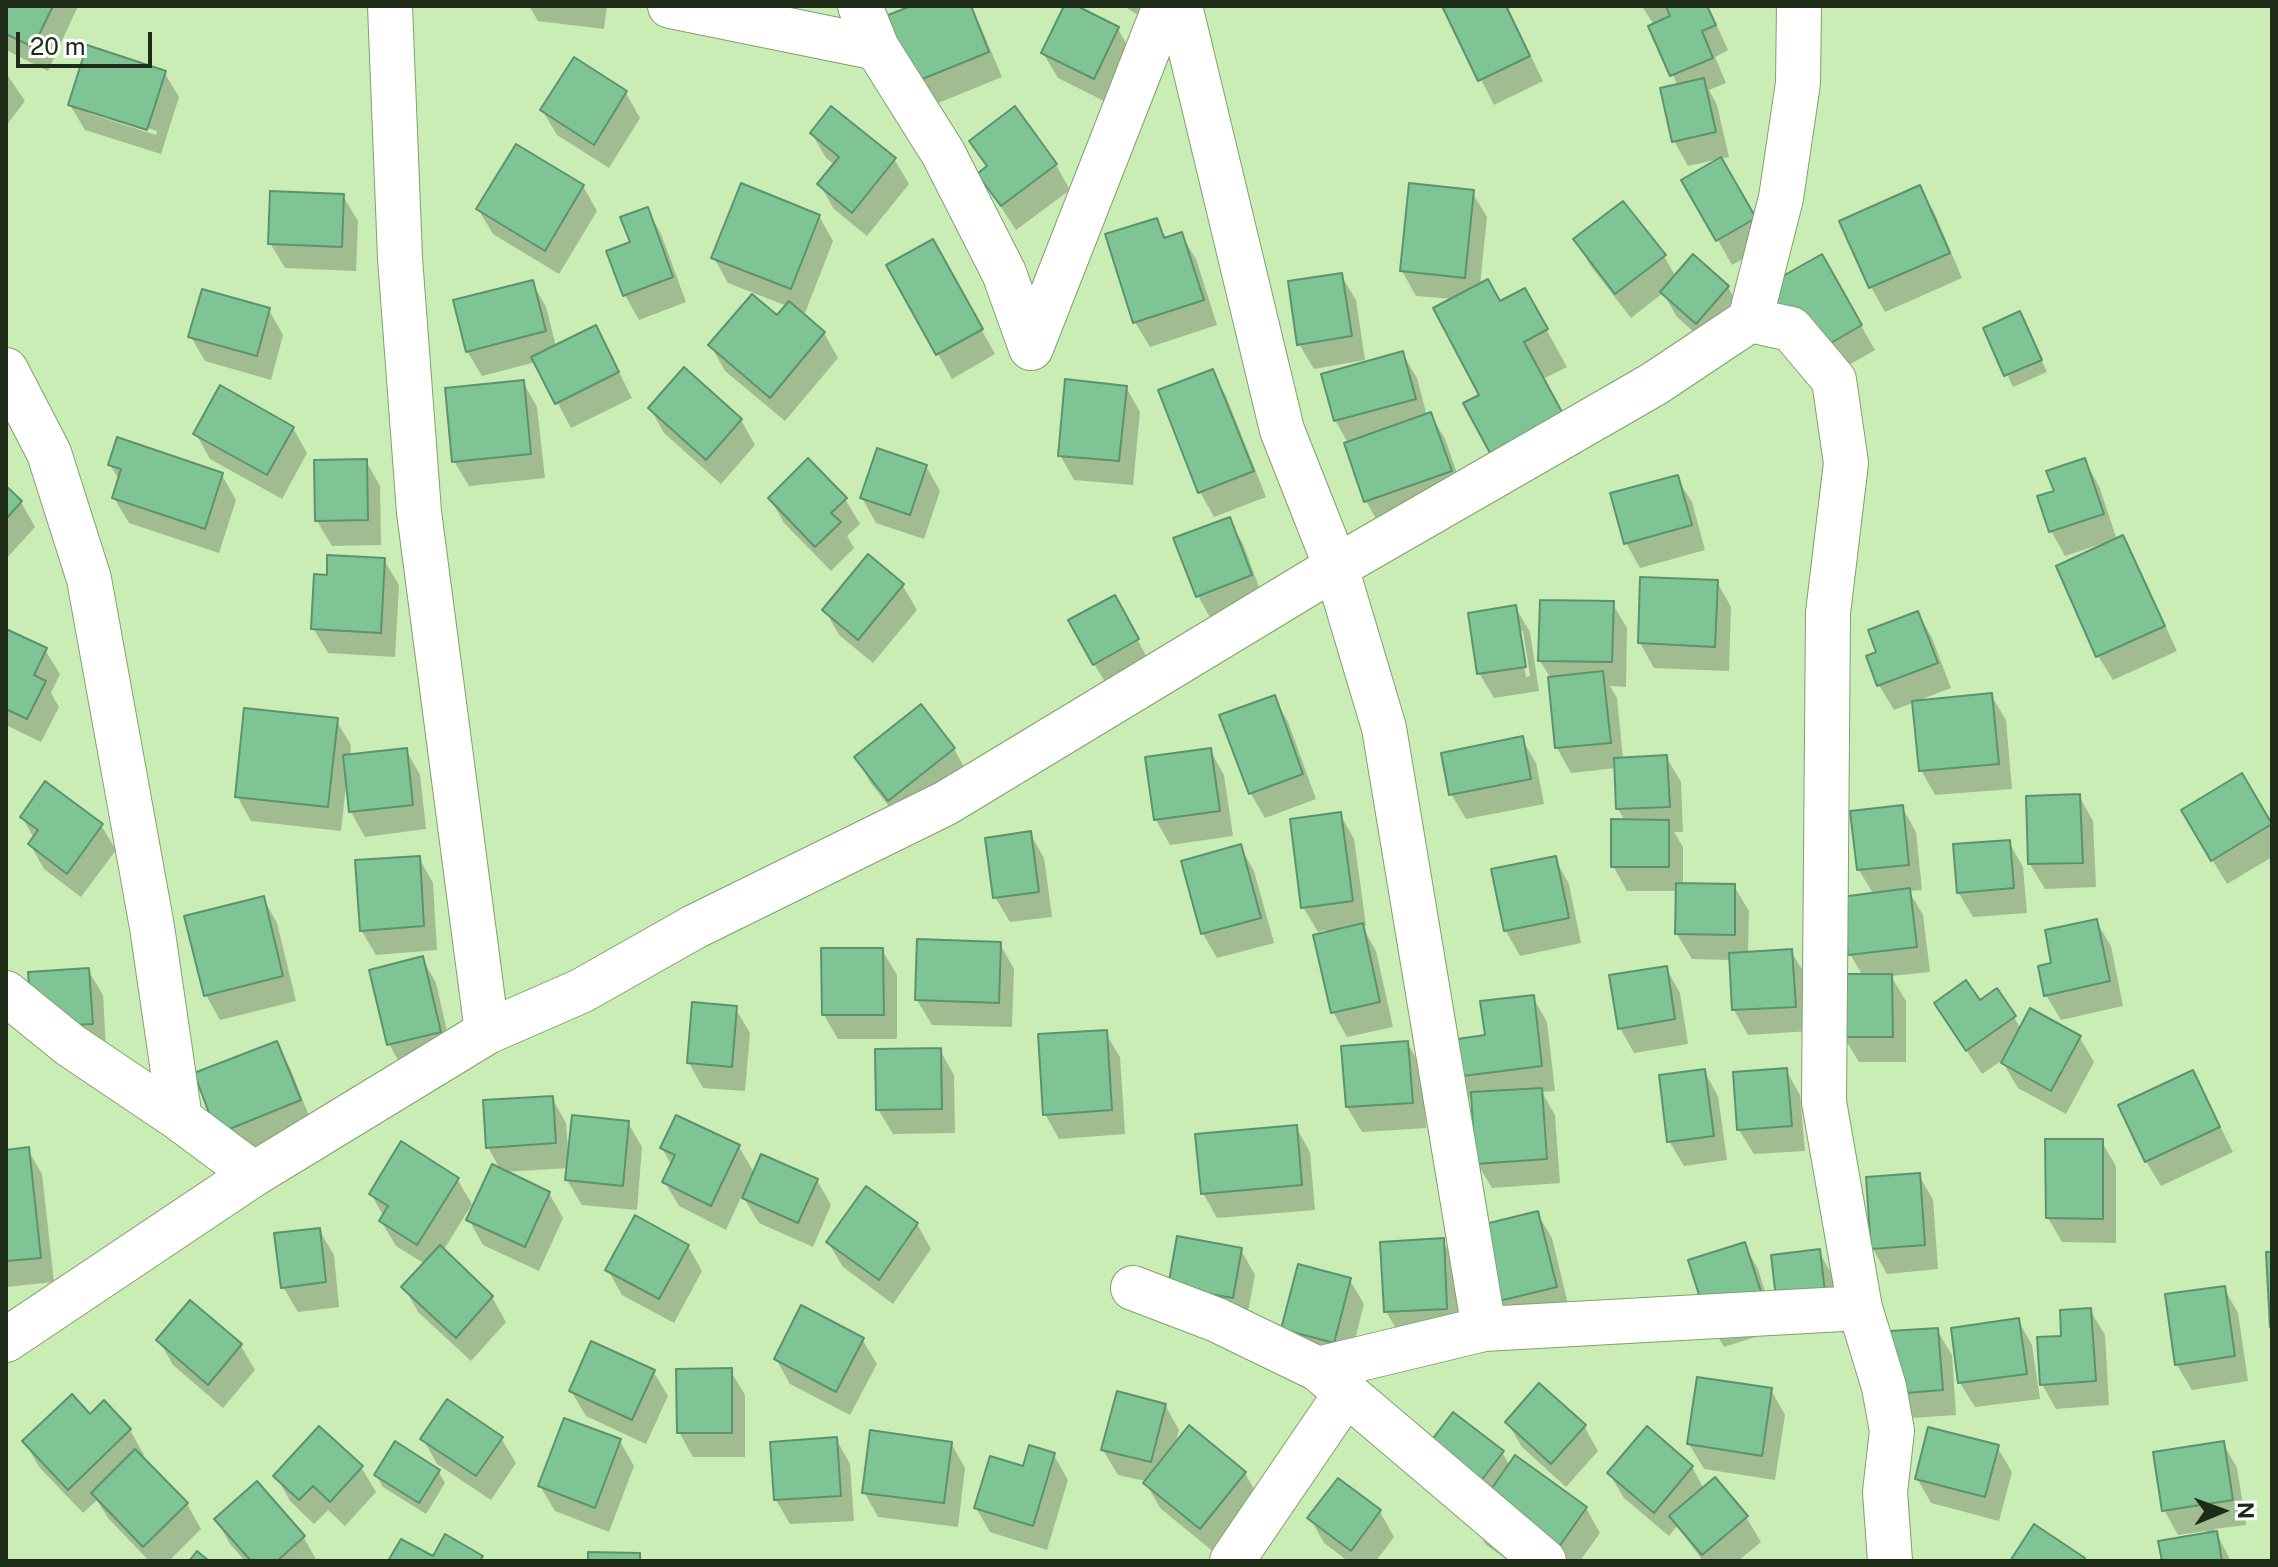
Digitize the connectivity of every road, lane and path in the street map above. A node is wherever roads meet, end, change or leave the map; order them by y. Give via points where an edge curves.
1 (390, 6) edge
2 (670, 6) edge
3 (860, 6) edge
4 (1165, 6) edge
5 (1180, 6) edge
6 (1799, 6) edge
7 (877, 48) junction
8 (1750, 320) junction
9 (6, 370) edge
10 (1336, 567) junction
11 (6, 993) edge
12 (487, 1032) junction
13 (180, 1119) junction
14 (254, 1174) junction
15 (1133, 1288) dead end
16 (1860, 1308) junction
17 (1484, 1329) junction
18 (6, 1340) edge
19 (1333, 1381) junction
20 (1232, 1561) edge
21 (1544, 1561) edge
22 (1890, 1561) edge

1 - 12 street via 400,258 419,512
2 - 7 street
3 - 7 street
4 - 7 street via 1031,348 1004,273 943,153
5 - 10 street via 1282,430
6 - 8 street via 1798,83 1781,198
8 - 10 street via 1654,384
8 - 16 street via 1791,329 1834,380 1846,463 1828,613 1824,1102
9 - 13 street via 49,453 89,579 152,927
10 - 12 street via 946,803 694,927 581,991
10 - 17 street via 1384,728
11 - 13 street via 70,1045
12 - 14 street
13 - 14 street
14 - 18 street
15 - 19 street via 1217,1320
16 - 17 street
16 - 22 street via 1892,1431 1885,1492
17 - 19 street
19 - 20 street
19 - 21 street

